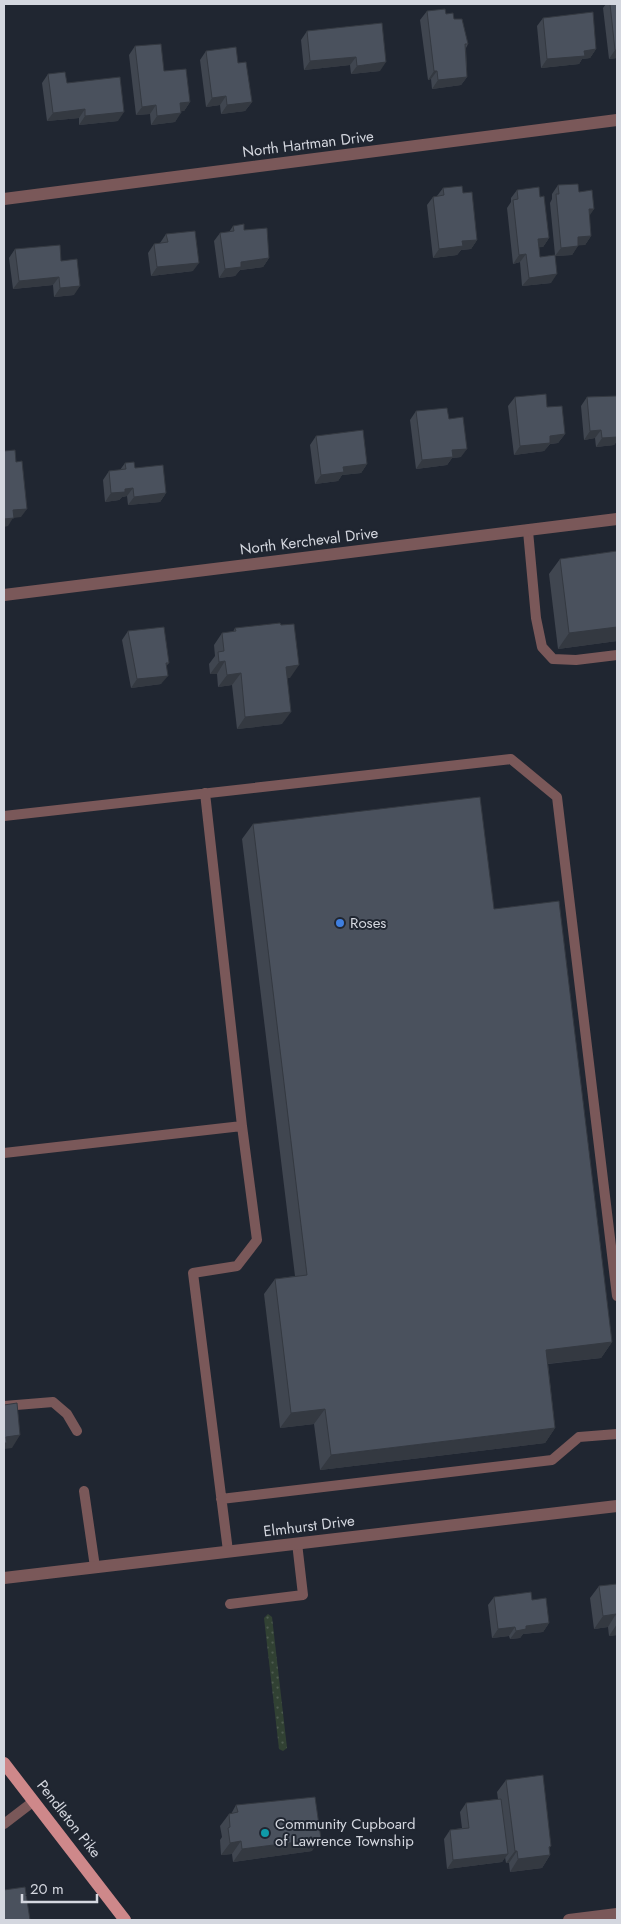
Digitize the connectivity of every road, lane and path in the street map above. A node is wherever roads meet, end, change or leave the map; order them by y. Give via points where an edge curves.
1 (617, 120) edge
2 (4, 199) edge
3 (617, 519) edge
4 (528, 531) junction
5 (4, 595) edge
6 (617, 655) edge
7 (205, 793) junction
8 (4, 816) edge
9 (242, 1126) junction
10 (4, 1153) edge
11 (617, 1296) edge
12 (4, 1406) edge
13 (77, 1431) dead end
14 (617, 1434) edge
15 (84, 1492) dead end
16 (221, 1499) junction
17 (617, 1506) edge
18 (297, 1543) junction
19 (228, 1551) junction
20 (96, 1567) junction
21 (4, 1578) edge
22 (230, 1604) dead end
23 (4, 1763) edge
24 (34, 1801) junction
25 (4, 1824) edge
26 (617, 1914) edge
27 (126, 1920) edge
28 (569, 1920) edge

1 - 2 street, North Hartman Drive
3 - 4 street, North Kercheval Drive
4 - 5 street, North Kercheval Drive
4 - 6 lane via 542,647 553,659
7 - 8 lane
7 - 9 lane
7 - 11 lane via 512,759 557,797
9 - 10 lane
9 - 16 lane via 257,1240 237,1266 193,1272
12 - 13 lane via 53,1402 67,1414
14 - 16 lane via 580,1437 552,1460
15 - 20 lane
16 - 19 lane
17 - 18 street, Elmhurst Drive
18 - 19 street, Elmhurst Drive
18 - 22 lane via 303,1595
19 - 20 street, Elmhurst Drive
20 - 21 street, Elmhurst Drive
23 - 24 main road, Pendleton Pike
24 - 25 lane
24 - 27 main road, Pendleton Pike
26 - 28 street

